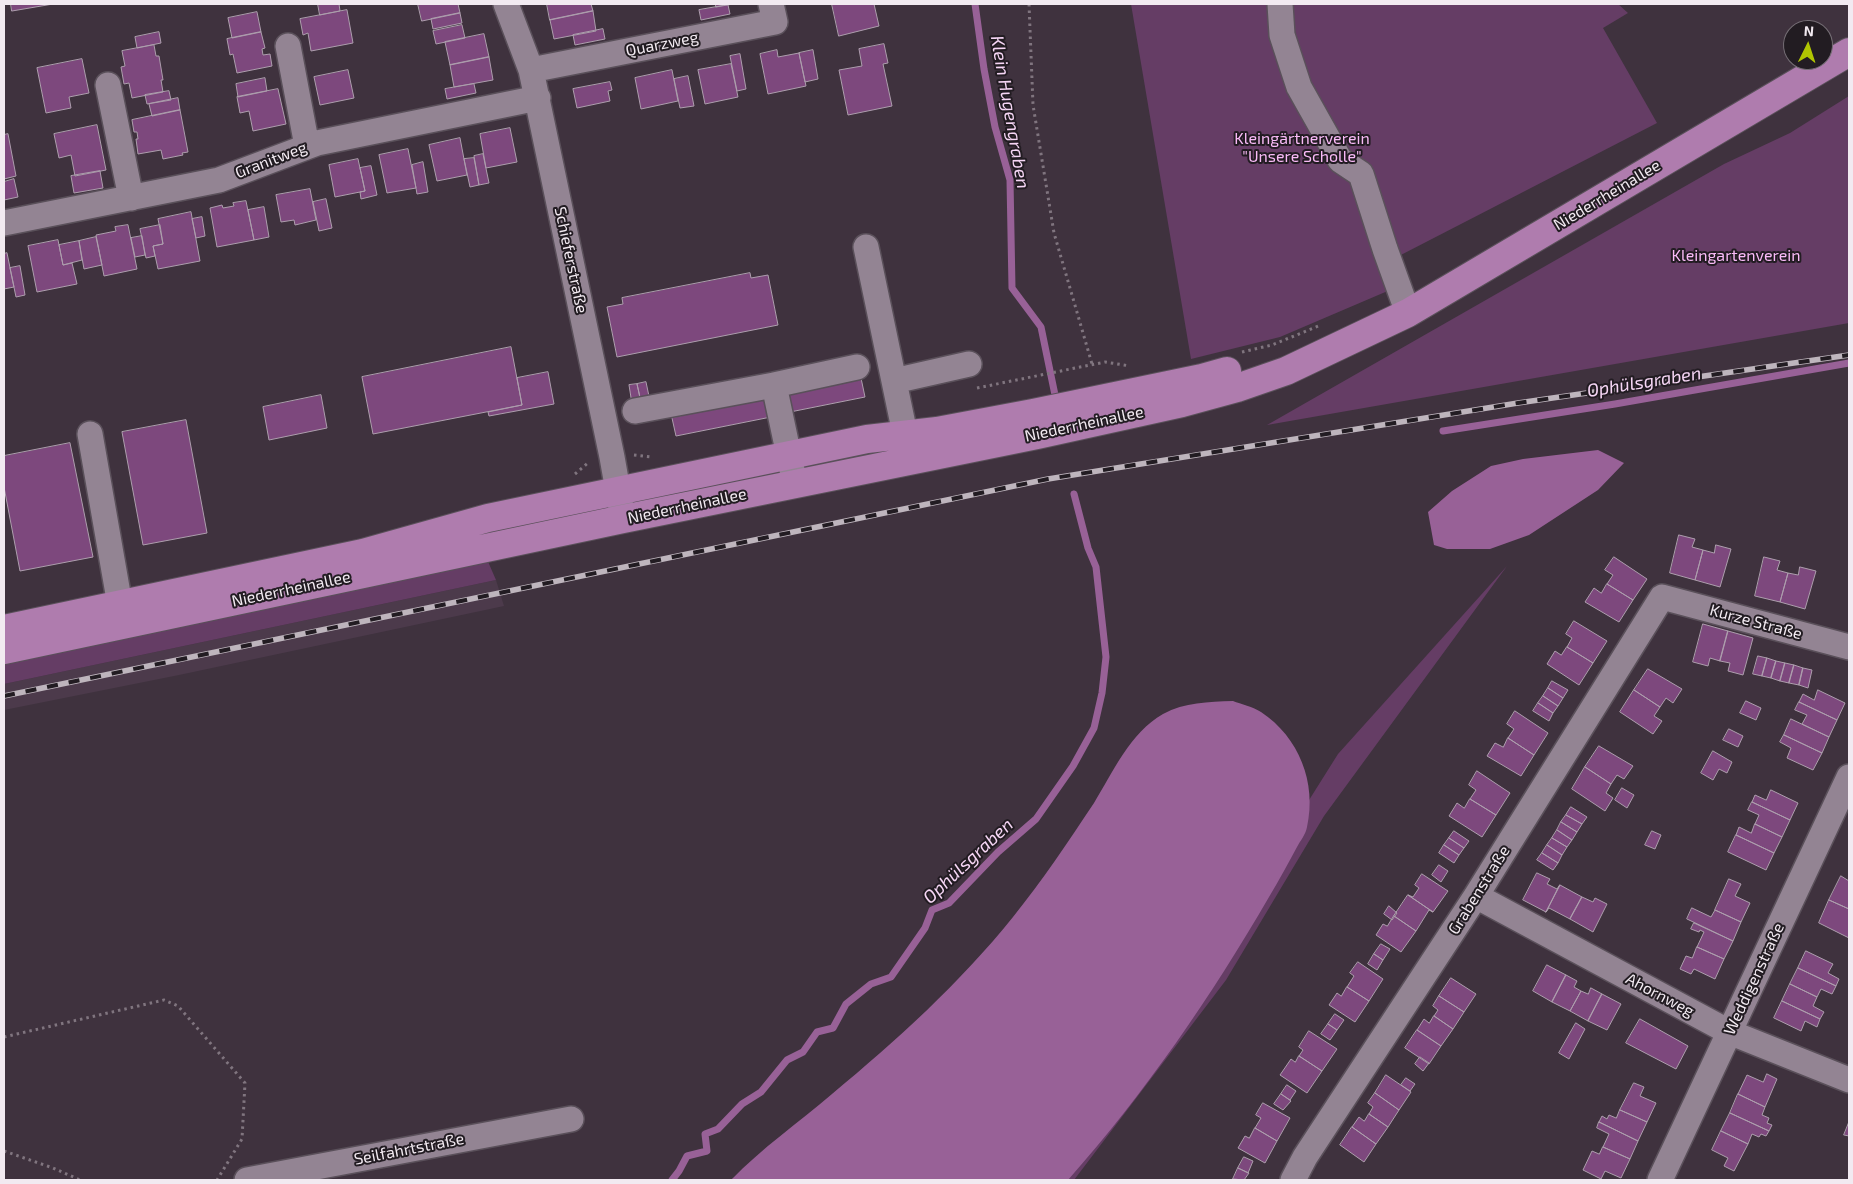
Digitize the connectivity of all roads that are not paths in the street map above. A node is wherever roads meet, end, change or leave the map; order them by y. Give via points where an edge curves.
1 (506, 4) edge
2 (771, 4) edge
3 (1280, 4) edge
4 (288, 46) dead end
5 (1849, 52) edge
6 (531, 70) junction
7 (108, 85) dead end
8 (538, 98) junction
9 (307, 146) junction
10 (131, 198) junction
11 (4, 223) edge
12 (866, 247) dead end
13 (1408, 313) junction
14 (969, 364) dead end
15 (857, 367) dead end
16 (894, 381) junction
17 (774, 385) junction
18 (635, 411) dead end
19 (90, 434) dead end
20 (908, 448) junction
21 (789, 456) junction
22 (795, 484) junction
23 (618, 492) junction
24 (623, 519) junction
25 (1662, 597) joint
26 (120, 605) junction
27 (4, 630) edge
28 (1849, 646) edge
29 (4, 650) edge
30 (1849, 777) edge
31 (1476, 896) junction
32 (1729, 1032) junction
33 (1849, 1080) edge
34 (571, 1119) dead end
35 (247, 1180) edge
36 (1293, 1180) edge
37 (1660, 1180) edge

1 - 6 street, Schieferstraße
2 - 6 street, Quarzweg via 775,22
3 - 13 street via 1282,35 1299,87 1340,160 1361,174
4 - 9 street
5 - 13 main road, Niederrheinallee
6 - 8 street, Schieferstraße
7 - 10 street
8 - 9 street, Granitweg
8 - 23 street, Schieferstraße
9 - 10 street, Granitweg via 219,180
10 - 11 street, Granitweg
12 - 16 street
13 - 20 main road, Niederrheinallee via 1362,334 1193,380 937,431
14 - 16 street
15 - 17 street
16 - 20 street
17 - 18 street
17 - 21 street
19 - 26 street
20 - 21 main road, Niederrheinallee via 867,439
20 - 22 main road, Niederrheinallee
21 - 22 street
21 - 23 main road, Niederrheinallee
22 - 24 main road, Niederrheinallee
23 - 24 street, Schieferstraße
23 - 26 main road, Niederrheinallee via 488,518 363,553
24 - 29 main road, Niederrheinallee
25 - 28 street, Kurze Straße
25 - 31 street, Grabenstraße
26 - 27 main road, Niederrheinallee
30 - 32 street, Weddigenstraße
31 - 32 street, Ahornweg
31 - 36 street, Grabenstraße via 1304,1157
32 - 33 street, Ahornweg
32 - 37 street, Weddigenstraße
34 - 35 street, Seilfahrtstraße

